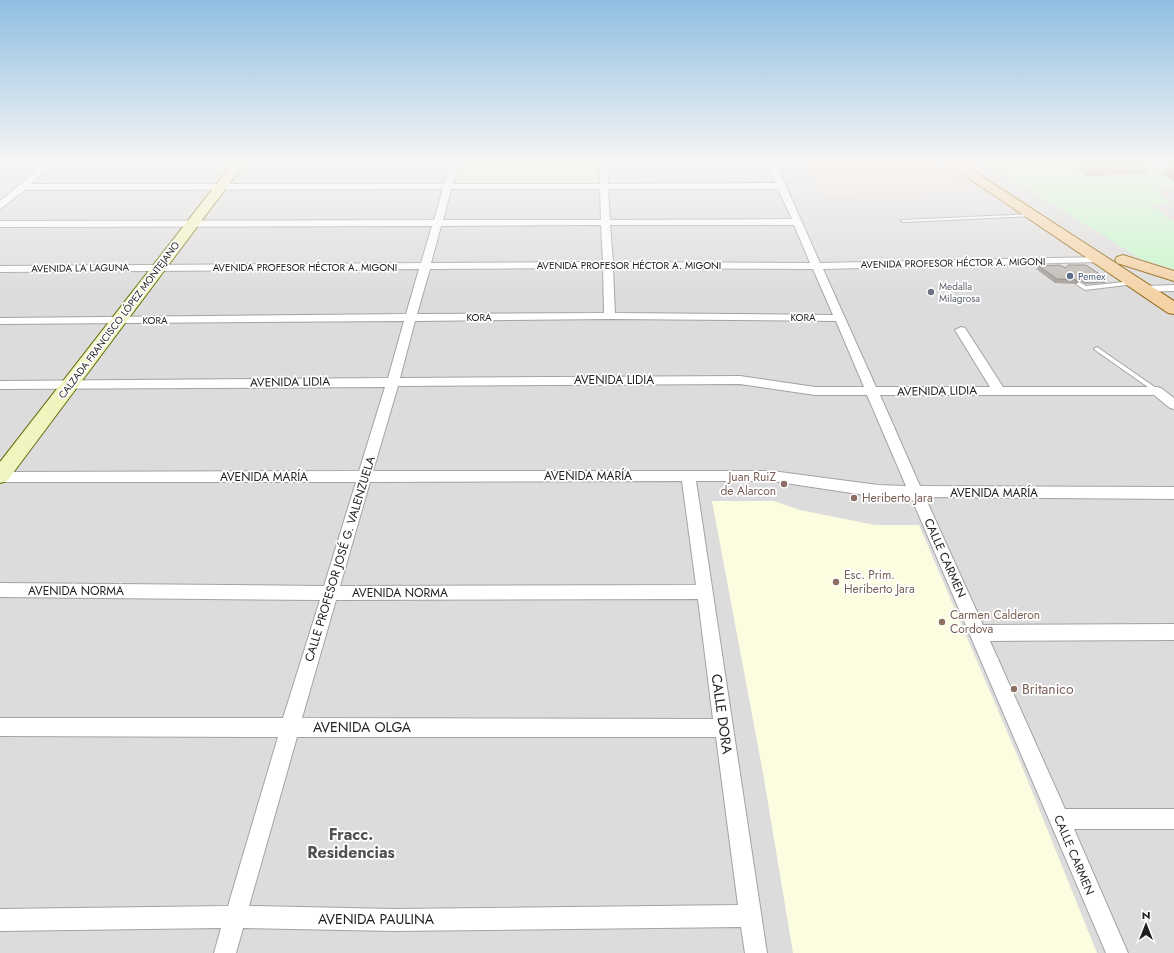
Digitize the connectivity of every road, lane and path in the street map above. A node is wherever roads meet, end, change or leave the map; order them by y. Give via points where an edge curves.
1 (204, 208) edge
2 (441, 208) edge
3 (606, 208) edge
4 (791, 208) edge
5 (1022, 208) edge
6 (1042, 208) edge
7 (1032, 215) junction
8 (903, 221) dead end
9 (607, 222) junction
10 (797, 222) junction
11 (193, 223) junction
12 (437, 223) junction
13 (0, 224) edge
14 (1099, 259) junction
15 (609, 265) junction
16 (425, 266) junction
17 (816, 266) junction
18 (160, 267) junction
19 (0, 269) edge
20 (1079, 284) edge
21 (1139, 286) junction
22 (1172, 286) edge
23 (1174, 309) edge
24 (610, 316) junction
25 (411, 318) junction
26 (838, 318) junction
27 (119, 320) junction
28 (0, 321) edge
29 (961, 330) dead end
30 (1097, 349) dead end
31 (394, 381) junction
32 (70, 384) junction
33 (0, 385) edge
34 (999, 391) junction
35 (1157, 391) junction
36 (871, 392) junction
37 (1174, 405) edge
38 (688, 475) junction
39 (0, 477) edge
40 (365, 477) junction
41 (916, 492) junction
42 (1174, 493) edge
43 (0, 590) edge
44 (705, 592) junction
45 (329, 593) junction
46 (1174, 632) edge
47 (978, 633) junction
48 (0, 727) edge
49 (290, 727) junction
50 (724, 728) junction
51 (1058, 819) junction
52 (1174, 819) edge
53 (751, 916) junction
54 (235, 917) junction
55 (0, 920) edge
56 (225, 953) edge
57 (756, 953) edge
58 (1117, 953) edge

1 - 11 main road, CALZADA FRANCISCO LÓPEZ MONTEJANO
2 - 12 street, CALLE PROFESOR JOSÉ G. VALENZUELA
3 - 9 street
4 - 10 street, CALLE CARMEN
5 - 7 main road
6 - 22 main road via 1123,260
7 - 8 lane
7 - 14 main road
9 - 10 street
9 - 12 street
9 - 15 street
10 - 17 street, CALLE CARMEN
11 - 12 street
11 - 13 street
11 - 18 main road, CALZADA FRANCISCO LÓPEZ MONTEJANO
12 - 16 street, CALLE PROFESOR JOSÉ G. VALENZUELA
14 - 17 street, AVENIDA PROFESOR HÉCTOR A. MIGONI via 1053,263
14 - 21 main road
15 - 16 street, AVENIDA PROFESOR HÉCTOR A. MIGONI
15 - 17 street, AVENIDA PROFESOR HÉCTOR A. MIGONI
15 - 24 street
16 - 18 street, AVENIDA PROFESOR HÉCTOR A. MIGONI
16 - 25 street, CALLE PROFESOR JOSÉ G. VALENZUELA
17 - 26 street, CALLE CARMEN
18 - 19 street, AVENIDA LA LAGUNA
18 - 27 main road, CALZADA FRANCISCO LÓPEZ MONTEJANO
20 - 21 lane via 1085,288
21 - 22 street
21 - 23 main road
24 - 25 street, KORA
24 - 26 street, KORA
25 - 27 street, KORA
25 - 31 street, CALLE PROFESOR JOSÉ G. VALENZUELA
26 - 36 street, CALLE CARMEN
27 - 28 street, KORA
27 - 32 main road, CALZADA FRANCISCO LÓPEZ MONTEJANO
29 - 34 street
30 - 35 lane
31 - 32 street, AVENIDA LIDIA
31 - 36 street, AVENIDA LIDIA via 740,380 815,391
31 - 40 street, CALLE PROFESOR JOSÉ G. VALENZUELA
32 - 33 street, AVENIDA LIDIA
32 - 39 main road, CALZADA FRANCISCO LÓPEZ MONTEJANO
34 - 35 street, AVENIDA LIDIA
34 - 36 street, AVENIDA LIDIA
35 - 37 street
36 - 41 street, CALLE CARMEN
38 - 40 street, AVENIDA MARÍA
38 - 41 street, AVENIDA MARÍA via 772,476 859,489
38 - 44 street, CALLE DORA
39 - 40 street, AVENIDA MARÍA
40 - 45 street, CALLE PROFESOR JOSÉ G. VALENZUELA
41 - 42 street, AVENIDA MARÍA
41 - 47 street, CALLE CARMEN
43 - 45 street, AVENIDA NORMA
44 - 45 street, AVENIDA NORMA
44 - 50 street, CALLE DORA
45 - 49 street, CALLE PROFESOR JOSÉ G. VALENZUELA
46 - 47 street
47 - 51 street, CALLE CARMEN
48 - 49 street, AVENIDA OLGA
49 - 50 street, AVENIDA OLGA
49 - 54 street, CALLE PROFESOR JOSÉ G. VALENZUELA
50 - 53 street, CALLE DORA
51 - 52 street
51 - 58 street, CALLE CARMEN
53 - 54 street, AVENIDA PAULINA via 394,920
53 - 57 street, CALLE DORA
54 - 55 street, AVENIDA PAULINA
54 - 56 street, CALLE PROFESOR JOSÉ G. VALENZUELA

